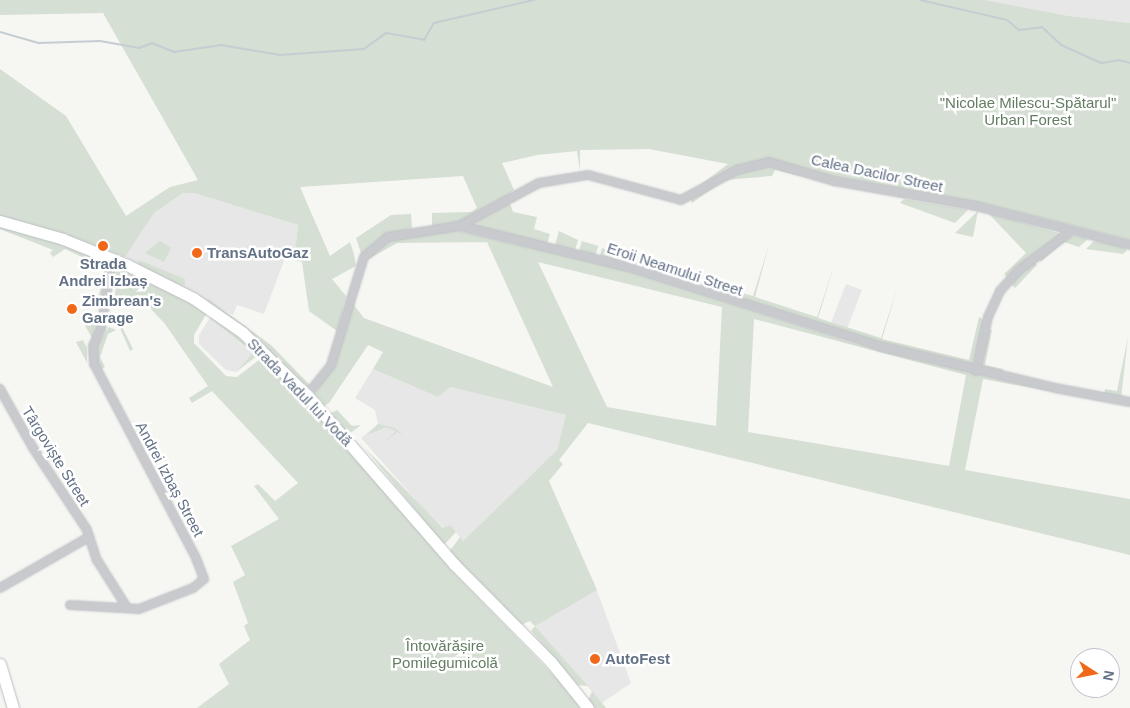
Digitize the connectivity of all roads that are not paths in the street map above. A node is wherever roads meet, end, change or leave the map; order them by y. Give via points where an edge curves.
1 (0, 221) edge
2 (458, 226) junction
3 (1070, 232) junction
4 (1130, 245) edge
5 (112, 258) junction
6 (976, 370) junction
7 (0, 390) edge
8 (307, 395) junction
9 (1130, 402) edge
10 (89, 537) junction
11 (0, 588) edge
12 (70, 605) dead end
13 (126, 606) junction
14 (0, 664) edge
15 (13, 708) edge
16 (588, 708) edge

1 - 5 main road, Strada Vadul lui Vodă via 63,239
2 - 3 street, Calea Dacilor Street via 540,183 588,175 681,200 737,170 769,162 834,181 976,206
2 - 6 street, Eroii Neamului Street via 605,260 814,328
2 - 8 street, Eroii Neamului Street via 388,237 364,257 331,366
3 - 4 street, Calea Dacilor Street
3 - 6 street via 1019,270 994,300
5 - 8 main road, Strada Vadul lui Vodă via 214,311 266,352
5 - 13 street, Andrei Izbaș Street via 101,329 93,346 94,364 204,574 200,584 153,605 138,609
6 - 9 street, Eroii Neamului Street
7 - 10 street, Târgoviște Street
8 - 16 main road, Strada Vadul lui Vodă via 454,564 551,662
10 - 11 street
10 - 13 street, Târgoviște Street via 96,560
12 - 13 street, Andrei Izbaș Street
14 - 15 main road

